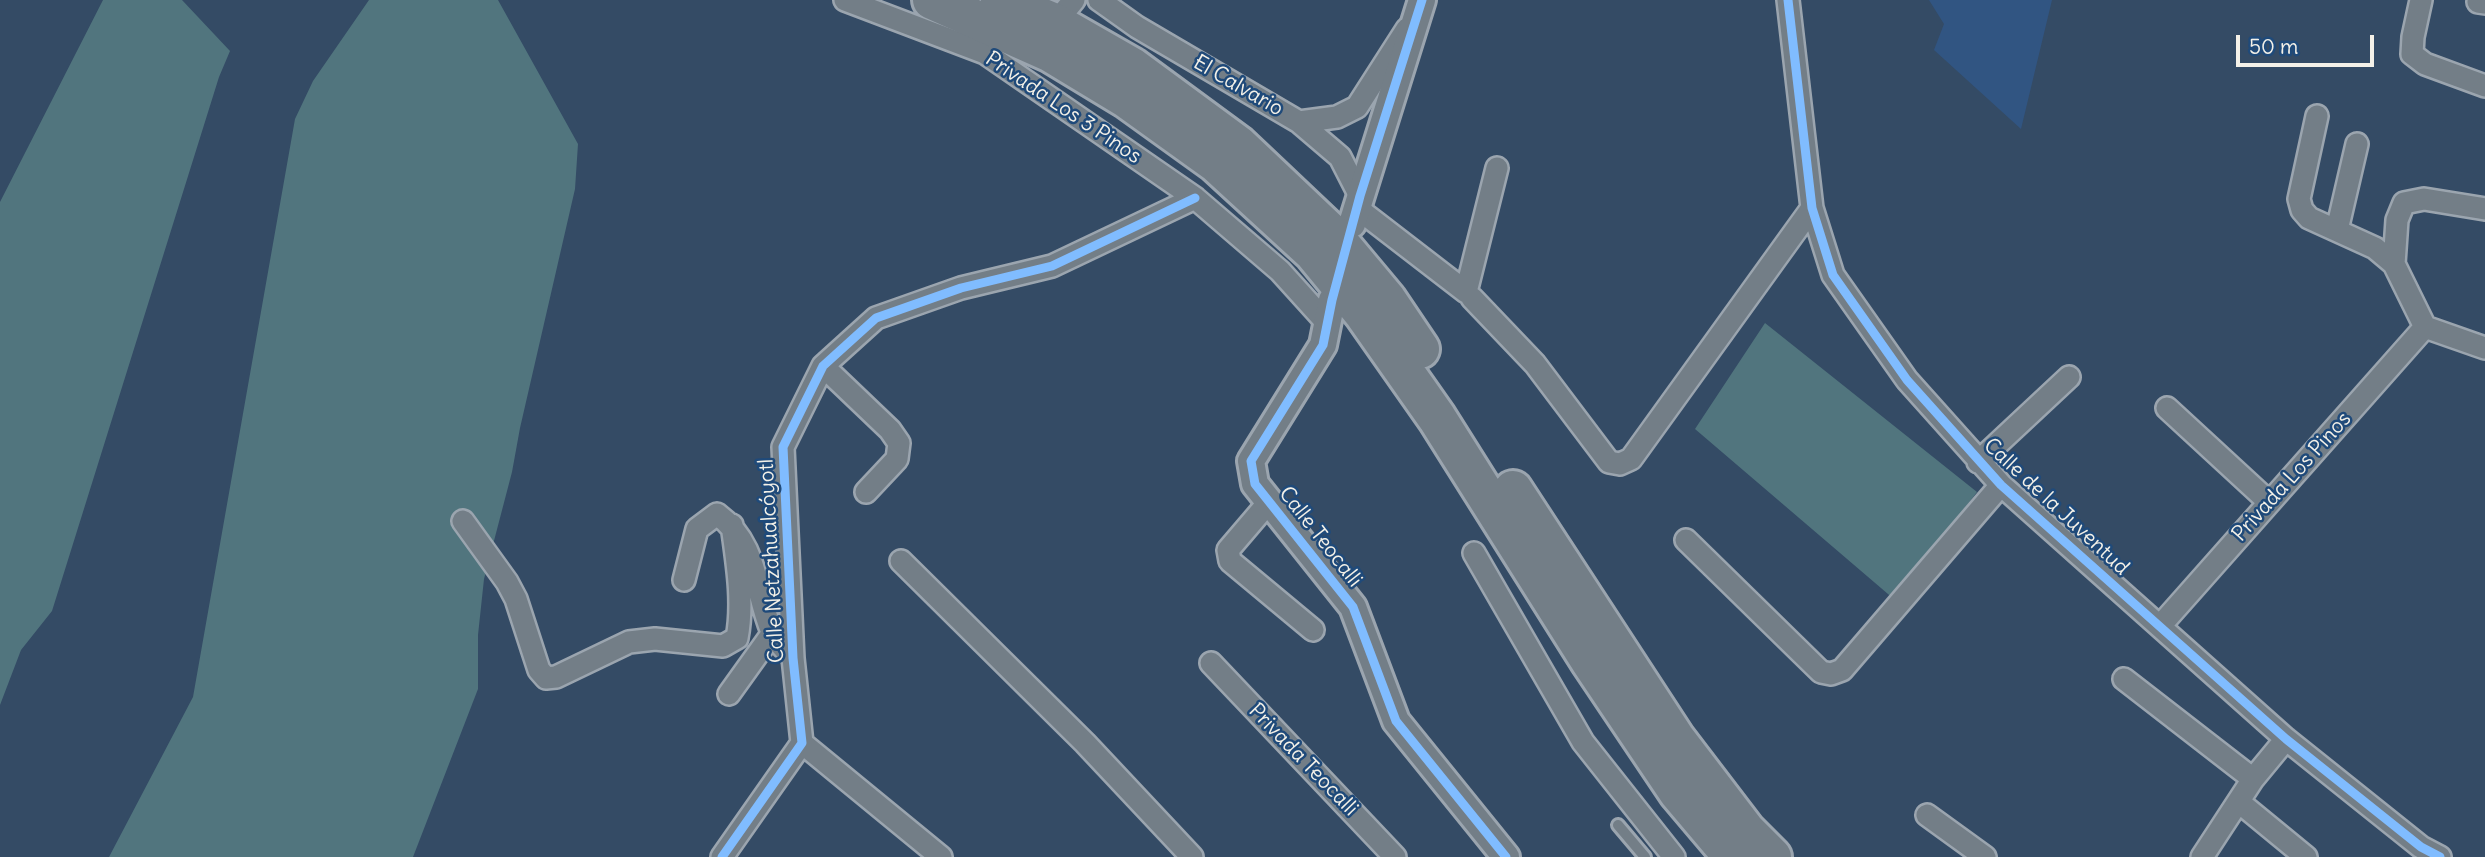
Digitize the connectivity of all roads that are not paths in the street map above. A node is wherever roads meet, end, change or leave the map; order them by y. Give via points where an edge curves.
1 (845, 0) edge
2 (932, 0) edge
3 (1000, 0) edge
4 (1099, 0) edge
5 (1788, 0) edge
6 (2421, 0) edge
7 (1421, 5) edge
8 (1065, 12) edge
9 (2485, 86) edge
10 (2317, 116) dead end
11 (1299, 122) junction
12 (2357, 144) dead end
13 (1497, 168) dead end
14 (1195, 198) junction
15 (1812, 208) junction
16 (1356, 209) junction
17 (2485, 209) edge
18 (2337, 230) junction
19 (2394, 264) junction
20 (1472, 298) dead end
21 (1330, 312) joint
22 (2425, 327) junction
23 (2485, 348) edge
24 (823, 366) junction
25 (2069, 377) dead end
26 (2167, 408) dead end
27 (1978, 462) junction
28 (2001, 485) junction
29 (866, 492) dead end
30 (1269, 502) junction
31 (2269, 502) junction
32 (463, 521) dead end
33 (732, 525) junction
34 (1686, 540) dead end
35 (1474, 553) dead end
36 (901, 561) dead end
37 (684, 580) dead end
38 (2160, 626) junction
39 (1313, 630) dead end
40 (772, 634) junction
41 (793, 658) junction
42 (1211, 663) dead end
43 (2124, 679) dead end
44 (729, 694) dead end
45 (2286, 739) junction
46 (802, 743) junction
47 (2253, 779) junction
48 (2239, 802) junction
49 (1927, 815) dead end
50 (1618, 825) dead end
51 (1504, 856) edge
52 (722, 857) edge
53 (941, 857) edge
54 (1192, 857) edge
55 (1395, 857) edge
56 (1645, 857) edge
57 (1674, 857) edge
58 (1733, 857) edge
59 (1772, 857) edge
60 (1985, 857) edge
61 (2202, 857) edge
62 (2306, 857) edge
63 (2440, 857) edge

1 - 14 street, Privada Los 3 Pinos via 985,53
2 - 58 highway via 1051,52 1127,99 1216,163 1313,252 1364,314 1437,418 1678,792
3 - 8 highway
4 - 11 street, El Calvario
5 - 15 street, Calle de la Juventud
6 - 9 street via 2412,54 2425,64
7 - 11 street, El Calvario via 1357,107 1337,117
7 - 16 street
8 - 59 highway via 1238,145 1331,233 1387,300 1675,738 1746,831
10 - 18 street via 2299,199 2309,218
11 - 16 street via 1340,157
12 - 18 street
13 - 16 street via 1466,292
14 - 21 street, Privada Los 3 Pinos
14 - 24 street, Calle Netzahualcóyotl via 1052,266 961,288 876,318
15 - 20 street via 1631,458 1620,464 1609,462 1535,364
15 - 27 street, Calle de la Juventud via 1833,275 1907,380
17 - 19 street via 2424,199 2404,203 2397,219
18 - 19 street via 2375,248
19 - 22 street
21 - 30 street, Calle Teocalli via 1323,345 1251,461 1255,484
22 - 23 street
22 - 31 street, Privada Los Pinos
24 - 29 street via 899,443 897,459
24 - 41 street, Calle Netzahualcóyotl via 783,447
25 - 27 street
26 - 31 street
27 - 28 street, Calle de la Juventud
28 - 34 street via 1842,670 1831,674 1821,672
28 - 38 street, Calle de la Juventud
30 - 39 street via 1228,550 1230,561
30 - 51 street, Calle Teocalli via 1353,607 1396,720
31 - 38 street, Privada Los Pinos
32 - 33 street via 508,582 539,670 546,678 629,642 655,639 723,646 737,638 740,622
33 - 37 street via 717,514 697,530
33 - 40 street via 755,570
35 - 57 street via 1583,742
36 - 54 street via 1085,743
38 - 45 street, Calle de la Juventud
40 - 41 street
40 - 44 street
41 - 46 street, Calle Netzahualcóyotl
42 - 55 street, Privada Teocalli
43 - 47 street
45 - 47 street
45 - 63 street, Calle de la Juventud via 2421,847
46 - 52 street
46 - 53 street
47 - 48 street
48 - 61 street
48 - 62 street
49 - 60 street
50 - 56 lane

